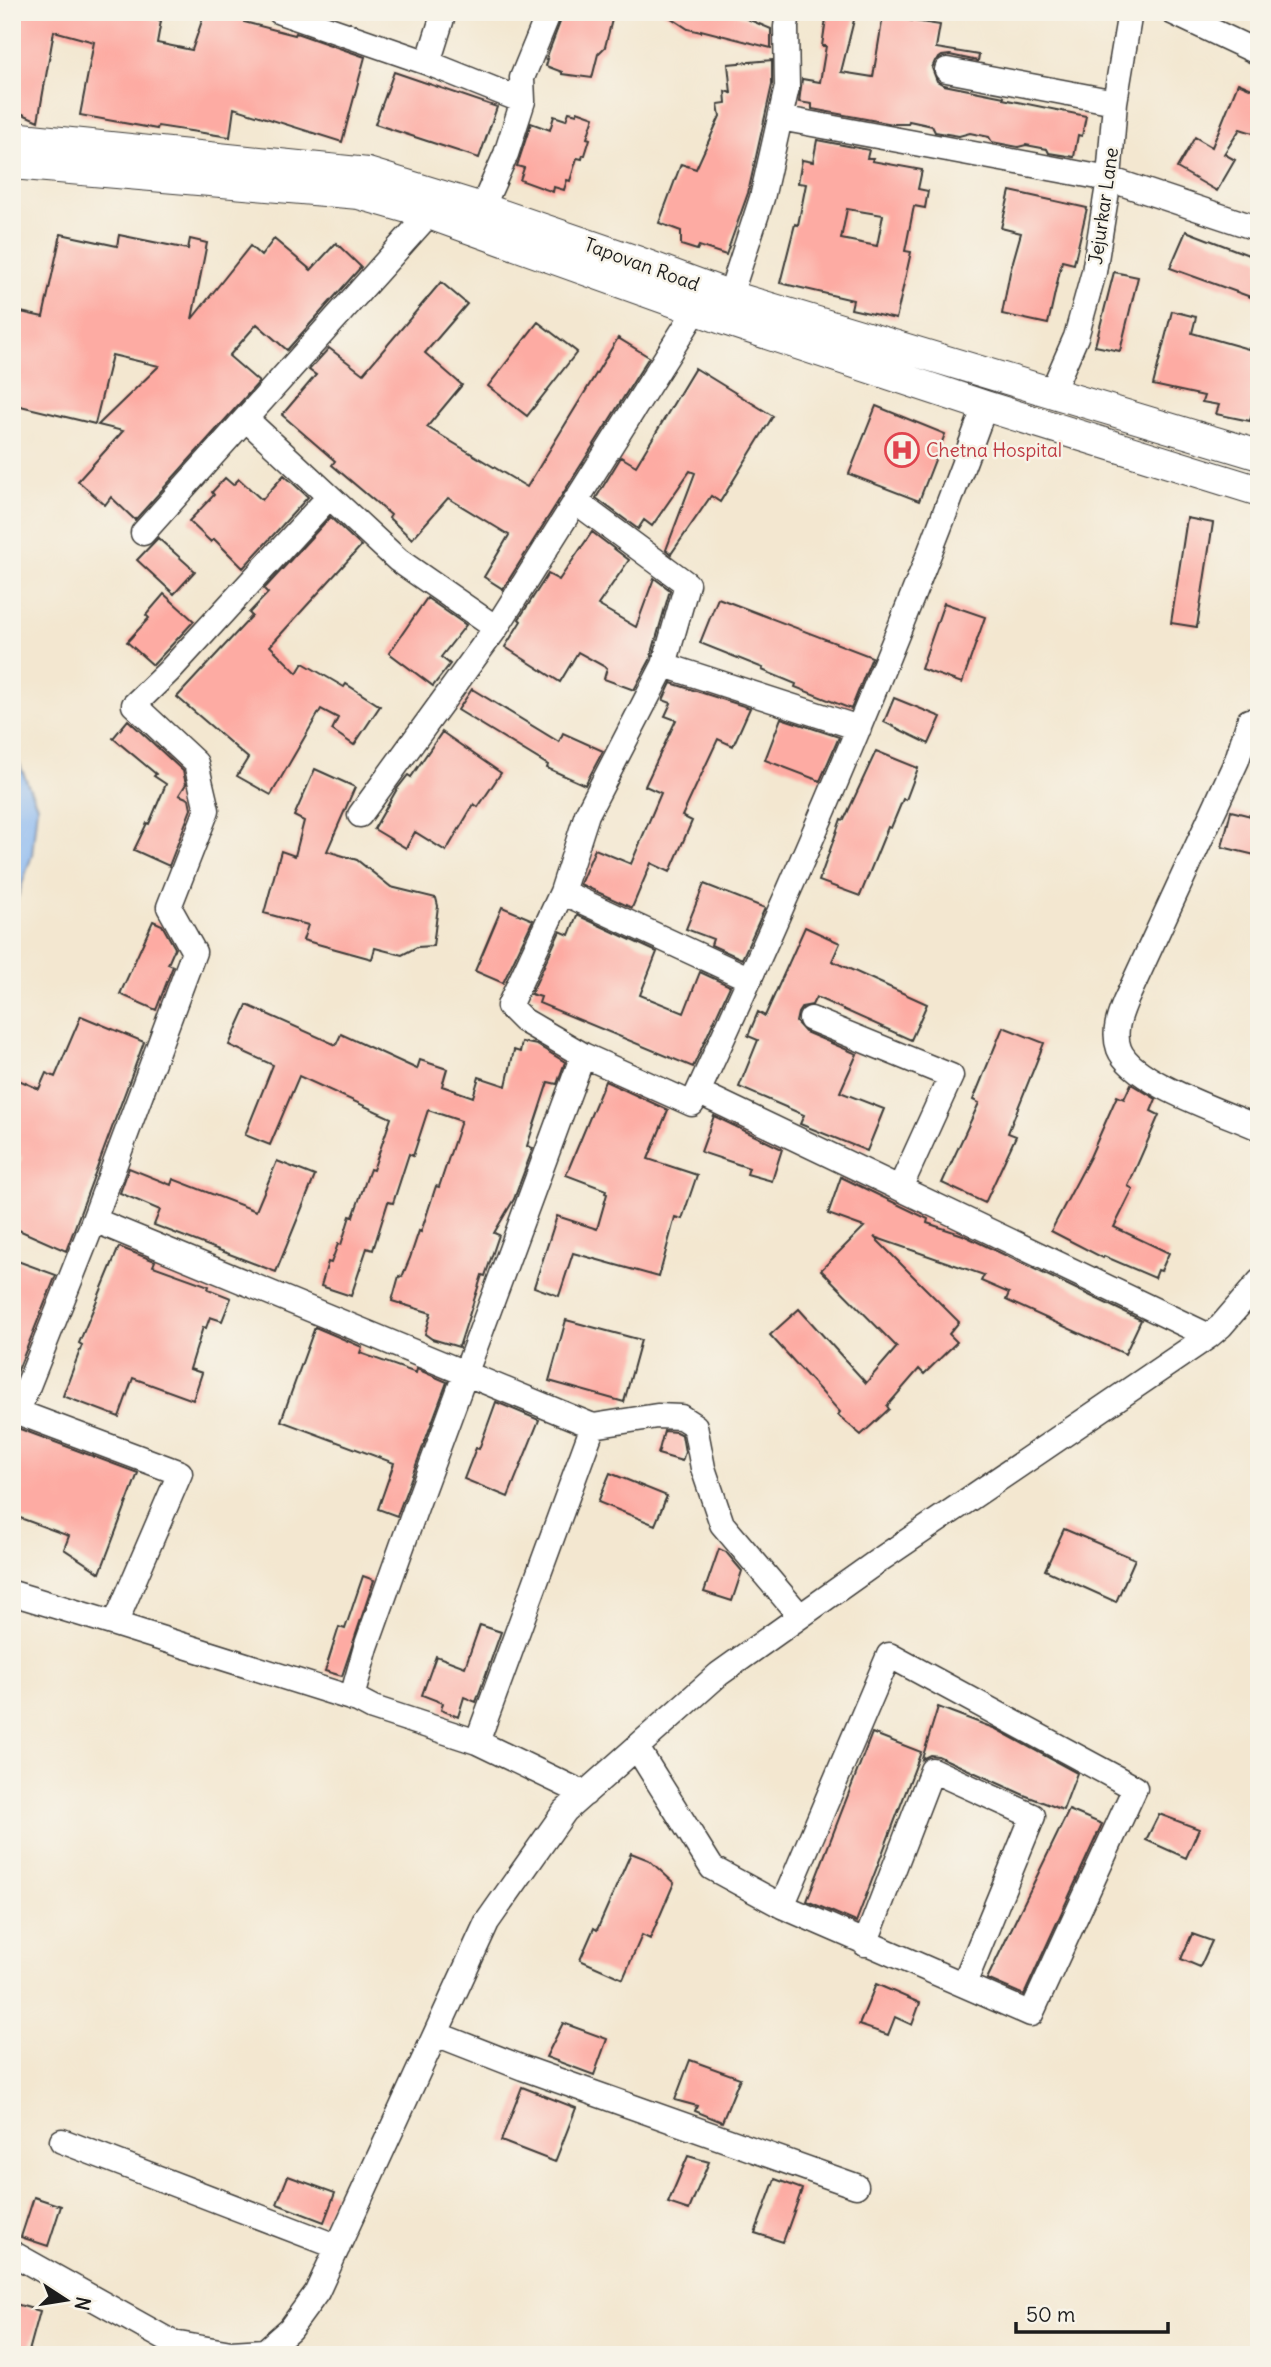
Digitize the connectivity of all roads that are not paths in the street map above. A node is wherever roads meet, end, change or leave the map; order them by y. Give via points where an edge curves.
1 (280, 12) edge
2 (444, 12) edge
3 (549, 12) edge
4 (788, 12) edge
5 (1130, 12) edge
6 (1172, 12) edge
7 (1203, 12) edge
8 (1259, 40) edge
9 (1259, 53) edge
10 (428, 62) junction
11 (947, 71) dead end
12 (523, 101) junction
13 (1115, 102) junction
14 (780, 118) junction
15 (12, 137) edge
16 (12, 164) edge
17 (1109, 179) junction
18 (482, 208) junction
19 (429, 215) junction
20 (1259, 229) edge
21 (716, 309) junction
22 (1051, 394) junction
23 (985, 406) junction
24 (247, 420) junction
25 (1259, 454) edge
26 (1259, 491) edge
27 (328, 498) junction
28 (575, 501) junction
29 (143, 533) dead end
30 (496, 628) junction
31 (664, 665) junction
32 (1259, 724) edge
33 (859, 728) junction
34 (360, 815) dead end
35 (562, 892) junction
36 (750, 979) junction
37 (811, 1019) dead end
38 (583, 1055) junction
39 (698, 1092) junction
40 (1259, 1128) edge
41 (900, 1188) junction
42 (94, 1220) junction
43 (1259, 1282) edge
44 (1209, 1336) junction
45 (465, 1372) junction
46 (15, 1410) edge
47 (593, 1426) junction
48 (12, 1593) edge
49 (800, 1616) junction
50 (115, 1624) junction
51 (354, 1699) junction
52 (477, 1742) junction
53 (637, 1748) junction
54 (585, 1794) junction
55 (782, 1906) junction
56 (865, 1944) junction
57 (964, 1984) junction
58 (436, 2034) junction
59 (62, 2141) dead end
60 (856, 2186) dead end
61 (338, 2247) junction
62 (12, 2253) edge

1 - 10 street
2 - 10 street
3 - 12 street via 522,78
4 - 14 street via 787,87
5 - 13 street, Jejurkar Lane
6 - 9 street
7 - 8 street
10 - 12 street
11 - 13 street
12 - 18 street
13 - 17 street, Jejurkar Lane
14 - 17 street
14 - 21 street via 762,198
15 - 18 main road, Tapovan Road via 368,173
16 - 19 main road via 359,194
17 - 20 street
17 - 22 street, Jejurkar Lane via 1094,272 1076,337
18 - 21 main road, Tapovan Road via 639,262
19 - 21 main road
19 - 24 street
21 - 22 main road, Tapovan Road
21 - 23 main road
21 - 28 street
22 - 25 main road, Tapovan Road
23 - 26 main road
23 - 33 street
24 - 27 street
24 - 29 street
27 - 30 street via 398,560
27 - 42 street via 134,705 197,764 206,810 169,907 194,951
28 - 30 street
28 - 31 street via 687,584
30 - 34 street
31 - 33 street
31 - 35 street via 587,814
32 - 40 street via 1249,721 1237,760 1116,1028 1119,1050 1163,1087
33 - 36 street
35 - 36 street
35 - 38 street via 509,1006 523,1020
36 - 39 street
37 - 41 street via 951,1076
38 - 39 street via 692,1104
38 - 45 street
39 - 41 street
41 - 44 street
42 - 45 street
42 - 46 street
43 - 44 street
44 - 49 street
45 - 47 street
45 - 51 street via 366,1647
46 - 50 street via 180,1473
47 - 49 street via 657,1416 681,1416 695,1426 722,1524
47 - 52 street
48 - 50 street
49 - 53 street via 719,1674
50 - 51 street
51 - 52 street
52 - 54 street
53 - 54 street
53 - 55 street via 712,1868
54 - 58 street via 565,1811 487,1922
55 - 56 street
55 - 57 street via 889,1655 1135,1788 1031,2014
56 - 57 street
56 - 57 street via 932,1770 1033,1816
58 - 60 street
58 - 61 street
59 - 61 street
61 - 62 street via 317,2291 290,2329 265,2351 231,2353 173,2343

